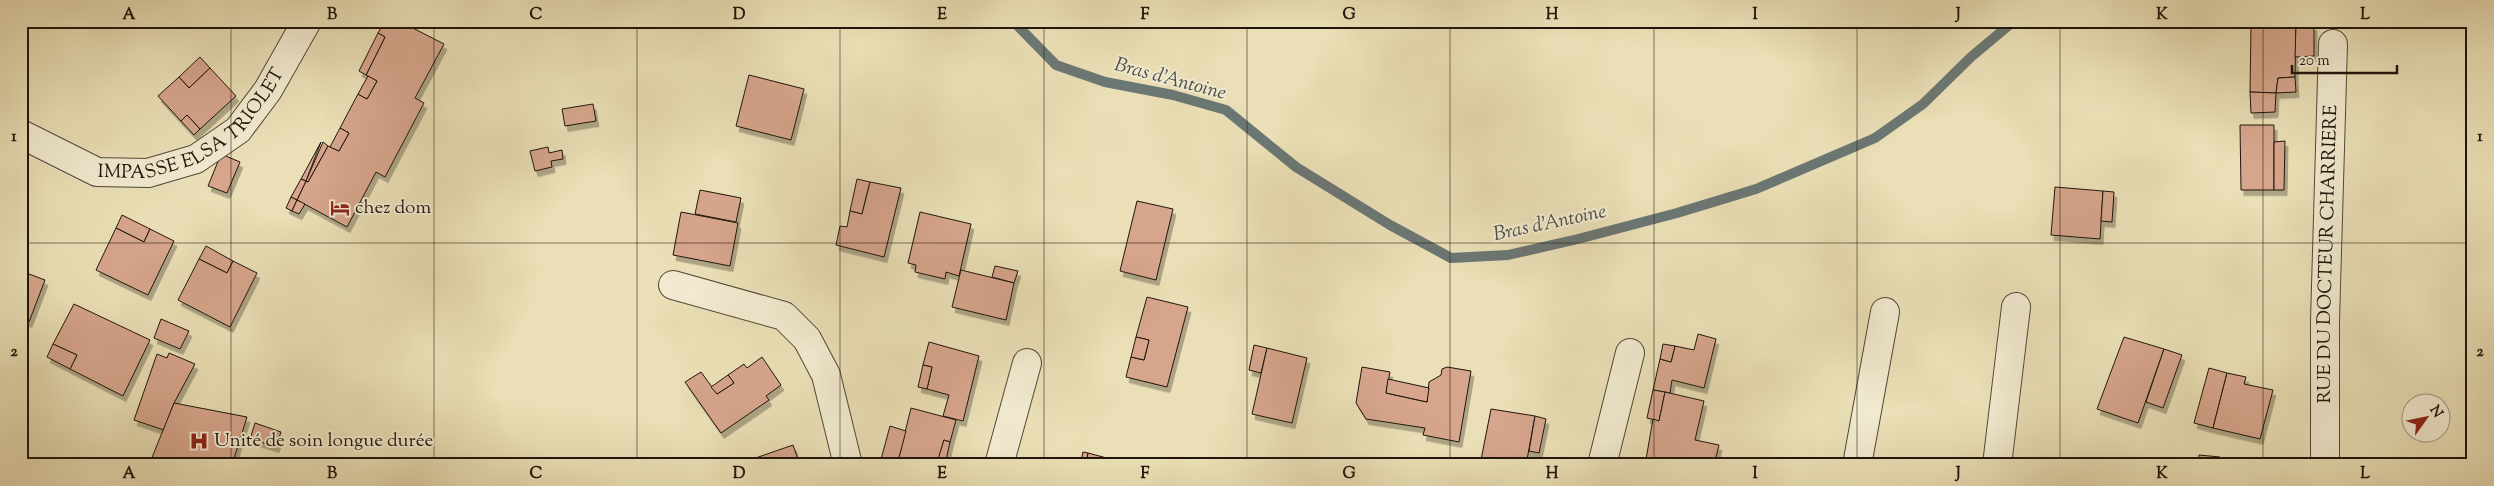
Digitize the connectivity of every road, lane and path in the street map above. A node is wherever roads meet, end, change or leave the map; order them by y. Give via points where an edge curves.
1 (307, 21) edge
2 (2333, 44) dead end
3 (21, 134) edge
4 (674, 286) dead end
5 (2016, 307) dead end
6 (1885, 312) dead end
7 (1630, 353) dead end
8 (1027, 363) dead end
9 (848, 465) edge
10 (998, 465) edge
11 (1602, 465) edge
12 (1857, 465) edge
13 (1997, 465) edge
14 (2324, 465) edge

1 - 3 street, IMPASSE ELSA TRIOLET via 268,90 238,130 196,159 148,173 97,172
2 - 14 street, RUE DU DOCTEUR CHARRIERE
4 - 9 street via 784,316 807,339 826,375
5 - 13 street
6 - 12 street
7 - 11 street
8 - 10 street

